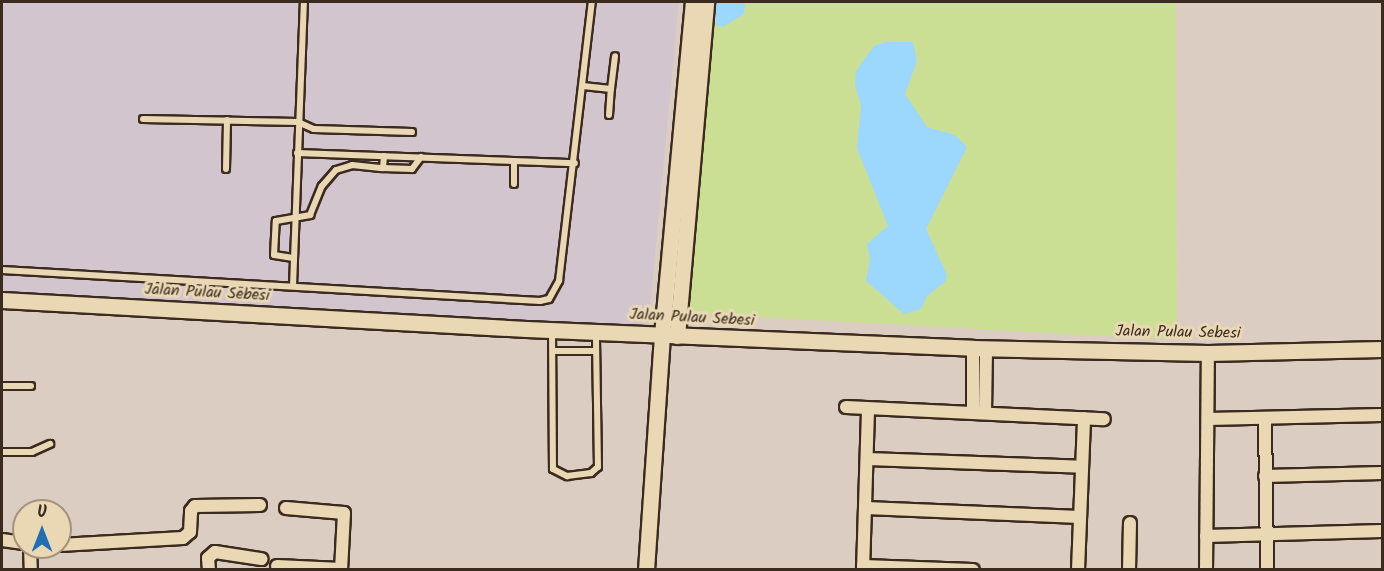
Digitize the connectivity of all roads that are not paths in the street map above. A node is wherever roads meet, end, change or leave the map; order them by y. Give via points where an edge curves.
1 (304, 2) edge
2 (592, 2) edge
3 (693, 2) edge
4 (706, 2) edge
5 (615, 56) dead end
6 (582, 86) junction
7 (611, 89) junction
8 (609, 115) dead end
9 (143, 119) dead end
10 (227, 120) junction
11 (298, 122) junction
12 (411, 132) dead end
13 (297, 153) junction
14 (384, 156) junction
15 (421, 157) junction
16 (514, 161) junction
17 (575, 163) junction
18 (383, 168) junction
19 (226, 169) dead end
20 (514, 184) dead end
21 (295, 218) junction
22 (293, 258) junction
23 (2, 270) edge
24 (292, 286) junction
25 (2, 300) edge
26 (552, 330) junction
27 (596, 332) junction
28 (669, 335) junction
29 (979, 348) junction
30 (1383, 349) edge
31 (554, 351) junction
32 (595, 351) junction
33 (1208, 352) junction
34 (2, 386) edge
35 (31, 386) dead end
36 (846, 407) dead end
37 (868, 409) junction
38 (979, 413) junction
39 (1383, 415) edge
40 (1084, 418) junction
41 (1265, 418) junction
42 (1104, 419) dead end
43 (1208, 419) junction
44 (50, 444) dead end
45 (2, 452) edge
46 (867, 459) junction
47 (1082, 467) junction
48 (1383, 473) edge
49 (1265, 476) junction
50 (260, 505) dead end
51 (286, 508) dead end
52 (866, 508) junction
53 (1080, 517) junction
54 (1130, 523) dead end
55 (1383, 531) edge
56 (1266, 534) junction
57 (1206, 536) junction
58 (72, 544) edge
59 (261, 559) dead end
60 (277, 566) dead end
61 (863, 568) edge
62 (341, 569) edge
63 (209, 570) edge
64 (646, 570) edge
65 (973, 570) edge
66 (1078, 570) edge
67 (1129, 570) edge
68 (1206, 570) edge
69 (1267, 570) edge

1 - 11 lane
2 - 6 lane
3 - 28 street
4 - 28 street
5 - 7 lane
6 - 7 lane
6 - 17 lane
7 - 8 lane
9 - 10 lane
10 - 11 lane
10 - 19 lane
11 - 12 lane via 314,129
11 - 13 lane
13 - 14 lane
13 - 21 lane
14 - 15 lane
14 - 18 lane
15 - 16 lane
15 - 18 lane via 412,169
16 - 17 lane
16 - 20 lane
17 - 24 lane via 559,281 549,299
18 - 21 lane via 352,165 336,170 322,186 310,215
21 - 22 lane
21 - 22 lane via 279,219 273,227 274,255
22 - 24 lane
23 - 24 lane
25 - 26 street, Jalan Pulau Sebesi
26 - 27 street, Jalan Pulau Sebesi
26 - 31 lane
27 - 28 street, Jalan Pulau Sebesi
27 - 32 lane
28 - 29 street, Jalan Pulau Sebesi
28 - 64 street
29 - 33 street, Jalan Pulau Sebesi
29 - 38 street
30 - 33 street, Jalan Pulau Sebesi
31 - 32 lane
31 - 32 lane via 553,469 567,476 591,473 598,467
33 - 43 street
34 - 35 lane
36 - 37 street
37 - 38 street
37 - 46 street
38 - 40 street
39 - 41 street
40 - 42 street
40 - 47 street
41 - 43 street
41 - 49 street
43 - 57 street
44 - 45 lane via 32,452
46 - 47 street
46 - 52 street
47 - 53 street
48 - 49 street
49 - 56 street
50 - 58 street via 195,506 190,532 183,538
51 - 62 street via 344,513
52 - 53 street
52 - 61 street
53 - 66 street
54 - 67 street
55 - 56 street
56 - 57 street
56 - 69 street
57 - 68 street
59 - 63 street via 215,552 208,558
60 - 62 street
61 - 65 street

